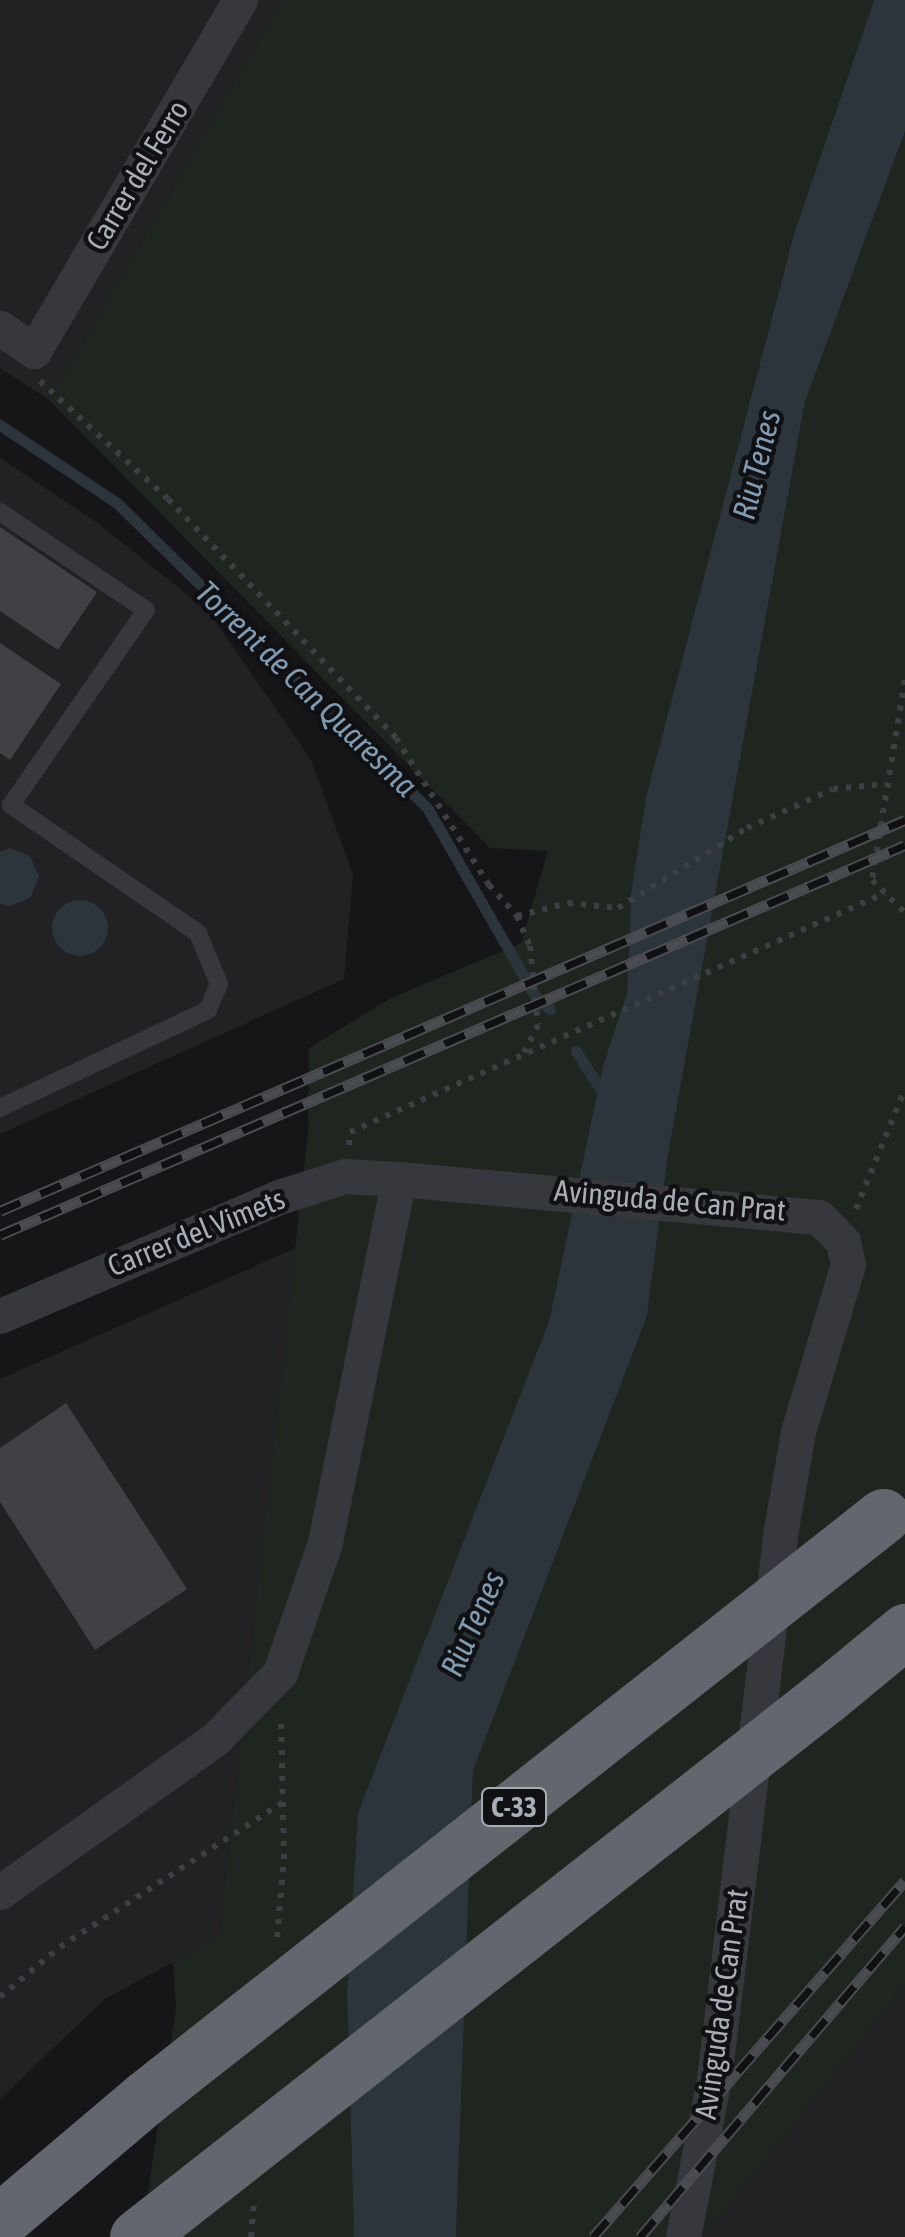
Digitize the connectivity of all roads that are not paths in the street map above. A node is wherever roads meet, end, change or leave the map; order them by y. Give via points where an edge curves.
1 (240, 0) edge
2 (0, 328) edge
3 (0, 512) edge
4 (0, 1108) edge
5 (399, 1179) junction
6 (0, 1316) edge
7 (894, 1507) edge
8 (905, 1631) edge
9 (0, 1892) edge
10 (0, 2221) edge
11 (137, 2237) edge
12 (683, 2237) edge

1 - 2 street, Carrer del Ferro via 34,351
3 - 4 lane via 146,610 11,805 198,933 219,984 208,1010
5 - 6 street, Carrer del Vimets via 345,1176 174,1238
5 - 9 street via 325,1542 280,1673 215,1738
5 - 12 street, Avinguda de Can Prat via 799,1211 818,1217 842,1242 848,1264 798,1432 781,1529 714,2079
7 - 10 highway, C-33, bridge via 145,2098
8 - 11 highway, bridge

